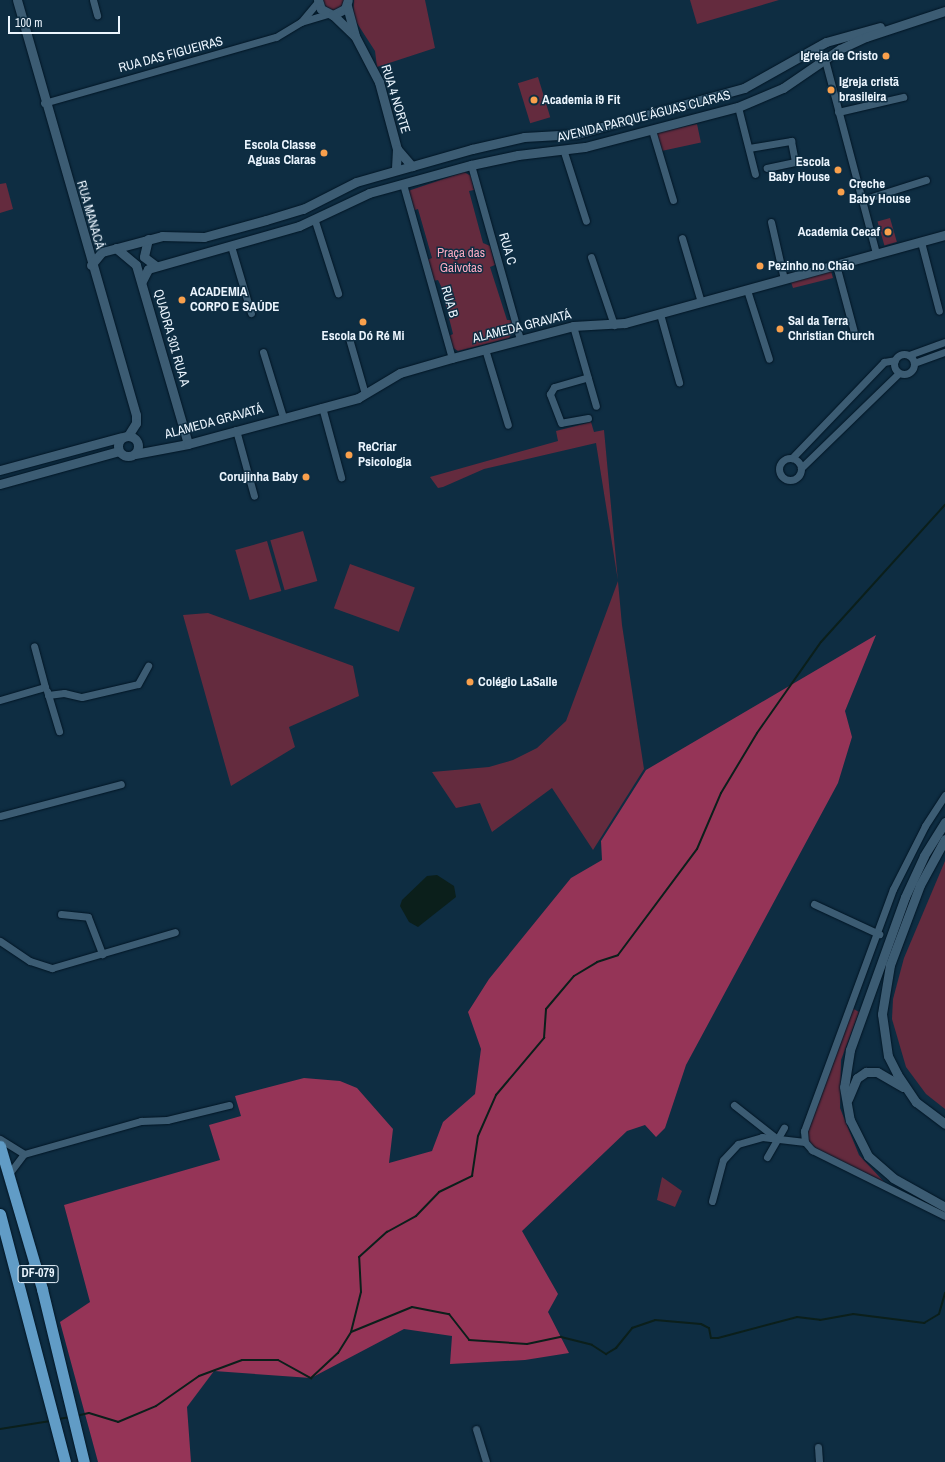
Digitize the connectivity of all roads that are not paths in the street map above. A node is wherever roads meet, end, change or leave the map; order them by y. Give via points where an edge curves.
1 (17, 0) edge
2 (93, 0) edge
3 (318, 1) edge
4 (348, 2) edge
5 (945, 11) edge
6 (97, 15) dead end
7 (331, 15) junction
8 (926, 16) junction
9 (945, 17) edge
10 (301, 22) junction
11 (894, 26) junction
12 (355, 36) junction
13 (825, 60) junction
14 (903, 97) dead end
15 (698, 101) junction
16 (44, 103) junction
17 (738, 108) junction
18 (838, 112) junction
19 (703, 116) junction
20 (652, 130) junction
21 (749, 148) junction
22 (397, 149) junction
23 (564, 152) junction
24 (471, 165) junction
25 (412, 166) junction
26 (767, 168) dead end
27 (396, 170) junction
28 (755, 174) dead end
29 (926, 180) dead end
30 (403, 184) junction
31 (673, 200) dead end
32 (862, 200) junction
33 (266, 220) junction
34 (315, 221) junction
35 (586, 221) dead end
36 (770, 222) dead end
37 (270, 235) junction
38 (945, 236) edge
39 (682, 238) dead end
40 (148, 239) junction
41 (921, 242) junction
42 (85, 244) junction
43 (231, 246) junction
44 (116, 248) junction
45 (102, 252) junction
46 (876, 253) junction
47 (591, 257) dead end
48 (91, 265) junction
49 (836, 265) junction
50 (156, 266) junction
51 (784, 279) junction
52 (142, 281) junction
53 (747, 290) junction
54 (338, 293) dead end
55 (701, 302) junction
56 (940, 311) dead end
57 (251, 313) dead end
58 (660, 314) junction
59 (614, 325) junction
60 (573, 326) junction
61 (348, 335) dead end
62 (855, 336) dead end
63 (520, 339) junction
64 (945, 342) edge
65 (485, 349) junction
66 (263, 352) dead end
67 (945, 352) edge
68 (909, 355) junction
69 (452, 358) junction
70 (769, 359) dead end
71 (895, 360) junction
72 (914, 363) junction
73 (899, 373) junction
74 (588, 378) junction
75 (679, 382) dead end
76 (365, 394) junction
77 (596, 406) dead end
78 (322, 407) junction
79 (283, 417) junction
80 (588, 418) dead end
81 (508, 425) dead end
82 (236, 430) junction
83 (125, 436) junction
84 (188, 444) junction
85 (119, 452) junction
86 (135, 454) junction
87 (792, 458) junction
88 (801, 468) junction
89 (0, 470) edge
90 (341, 477) dead end
91 (0, 484) edge
92 (254, 496) dead end
93 (34, 646) dead end
94 (148, 666) dead end
95 (45, 687) junction
96 (48, 695) junction
97 (0, 700) edge
98 (59, 731) dead end
99 (121, 784) dead end
100 (945, 795) edge
101 (0, 816) edge
102 (945, 822) edge
103 (945, 839) edge
104 (814, 904) dead end
105 (61, 914) dead end
106 (175, 932) dead end
107 (878, 934) junction
108 (0, 941) edge
109 (102, 954) junction
110 (906, 1088) junction
111 (847, 1104) junction
112 (229, 1105) dead end
113 (734, 1105) dead end
114 (945, 1124) edge
115 (784, 1128) dead end
116 (0, 1139) edge
117 (778, 1139) junction
118 (805, 1142) junction
119 (0, 1146) edge
120 (24, 1154) junction
121 (767, 1157) dead end
122 (8, 1175) junction
123 (712, 1201) dead end
124 (945, 1207) edge
125 (0, 1214) edge
126 (945, 1216) edge
127 (35, 1267) junction
128 (15, 1269) junction
129 (476, 1429) dead end
130 (818, 1447) dead end
131 (65, 1462) edge
132 (84, 1462) edge
133 (486, 1462) edge
134 (819, 1462) edge

1 - 16 street, RUA MANACÁ
2 - 6 street
3 - 7 street, RUA 4 NORTE
3 - 10 street, RUA DAS FIGUEIRAS
4 - 7 street
4 - 12 street, RUA 4 NORTE
5 - 8 street, AVENIDA PARQUE ÁGUAS CLARAS
7 - 10 street, RUA DAS FIGUEIRAS
7 - 12 street, RUA 4 NORTE
8 - 9 street
8 - 11 street, AVENIDA PARQUE ÁGUAS CLARAS
10 - 16 street, RUA DAS FIGUEIRAS via 276,37 251,45
11 - 13 street, AVENIDA PARQUE ÁGUAS CLARAS via 840,49
11 - 15 street, AVENIDA PARQUE ÁGUAS CLARAS via 838,37 755,85
12 - 22 street, RUA 4 NORTE via 379,82
13 - 17 street, AVENIDA PARQUE ÁGUAS CLARAS via 783,88
13 - 18 street
14 - 18 street
15 - 19 street
15 - 25 street, AVENIDA PARQUE ÁGUAS CLARAS via 582,133 505,141
16 - 42 street, RUA MANACÁ
17 - 19 street, AVENIDA PARQUE ÁGUAS CLARAS
17 - 21 street
18 - 32 street
19 - 20 street, AVENIDA PARQUE ÁGUAS CLARAS
20 - 23 street, AVENIDA PARQUE ÁGUAS CLARAS
20 - 31 street
21 - 26 street via 791,141 795,162
21 - 28 street
22 - 25 street, RUA 4 NORTE
22 - 27 street, RUA 4 NORTE
23 - 24 street, AVENIDA PARQUE ÁGUAS CLARAS via 518,155
23 - 35 street
24 - 30 street, AVENIDA PARQUE ÁGUAS CLARAS
24 - 63 street, RUA C
25 - 27 street, AVENIDA PARQUE ÁGUAS CLARAS
27 - 33 street, AVENIDA PARQUE ÁGUAS CLARAS via 350,184 303,209
29 - 32 street
30 - 34 street, AVENIDA PARQUE ÁGUAS CLARAS via 354,199
30 - 69 street, RUA B
32 - 46 street
33 - 37 street
33 - 40 street, AVENIDA PARQUE ÁGUAS CLARAS via 204,237
34 - 37 street, AVENIDA PARQUE ÁGUAS CLARAS
34 - 54 street
36 - 51 street
37 - 43 street, AVENIDA PARQUE ÁGUAS CLARAS
38 - 41 street, ALAMEDA GRAVATÁ
39 - 55 street
40 - 44 street, AVENIDA PARQUE ÁGUAS CLARAS
40 - 50 street via 144,257
41 - 46 street, ALAMEDA GRAVATÁ
41 - 56 street
42 - 45 street
42 - 48 street, RUA MANACÁ
43 - 50 street, AVENIDA PARQUE ÁGUAS CLARAS
43 - 57 street
44 - 45 street, AVENIDA PARQUE ÁGUAS CLARAS
44 - 52 street, QUADRA 301 RUA A via 135,262
45 - 48 street
46 - 49 street, ALAMEDA GRAVATÁ
47 - 59 street
48 - 83 street, RUA MANACÁ via 136,416 136,423
49 - 51 street, ALAMEDA GRAVATÁ
49 - 62 street
50 - 52 street via 148,269
51 - 53 street, ALAMEDA GRAVATÁ
52 - 84 street, QUADRA 301 RUA A
53 - 55 street, ALAMEDA GRAVATÁ
53 - 70 street
55 - 58 street, ALAMEDA GRAVATÁ
58 - 59 street, ALAMEDA GRAVATÁ
58 - 75 street
59 - 60 street, ALAMEDA GRAVATÁ
60 - 63 street, ALAMEDA GRAVATÁ
60 - 74 street
61 - 76 street
63 - 65 street, ALAMEDA GRAVATÁ
64 - 68 street
65 - 69 street, ALAMEDA GRAVATÁ
65 - 81 street
66 - 79 street
67 - 72 street
68 - 71 street via 901,355
68 - 72 street
69 - 76 street, ALAMEDA GRAVATÁ via 400,373
71 - 73 street
71 - 87 street via 884,362
72 - 73 street via 910,372
73 - 88 street
74 - 77 street
74 - 80 street via 554,387 550,394 561,423
76 - 78 street, ALAMEDA GRAVATÁ
78 - 79 street, ALAMEDA GRAVATÁ
78 - 90 street
79 - 82 street, ALAMEDA GRAVATÁ
82 - 84 street, ALAMEDA GRAVATÁ
82 - 92 street
83 - 85 street via 118,444
83 - 86 street via 138,442
83 - 89 street
84 - 86 street, ALAMEDA GRAVATÁ
85 - 86 street via 126,456
85 - 91 street
87 - 88 street
87 - 88 street via 780,464 783,477 796,477
93 - 95 street
94 - 96 street via 138,684 82,697 64,693
95 - 96 street
95 - 97 street
96 - 98 street
99 - 101 street
100 - 107 street via 925,826 893,889
102 - 111 street via 914,876 850,1050 844,1087
103 - 110 street via 910,912 883,995 883,1033 888,1056
104 - 107 street
105 - 109 street via 88,917
106 - 109 street
107 - 118 street via 804,1131
108 - 109 street via 47,968
110 - 111 street via 877,1072 866,1072 857,1078
110 - 114 street via 926,1112
111 - 124 street via 850,1120 868,1156 892,1178
112 - 120 street via 168,1120 141,1121
113 - 117 street
115 - 117 street
116 - 120 street
117 - 118 street
117 - 121 street
117 - 123 street via 757,1137 732,1148 723,1160
118 - 126 street via 812,1150
119 - 122 main road, DF-079
120 - 122 street
122 - 127 main road, DF-079
125 - 128 main road, DF-079
127 - 128 main road via 21,1274
127 - 132 main road, DF-079
128 - 131 main road, DF-079
129 - 133 street
130 - 134 street

